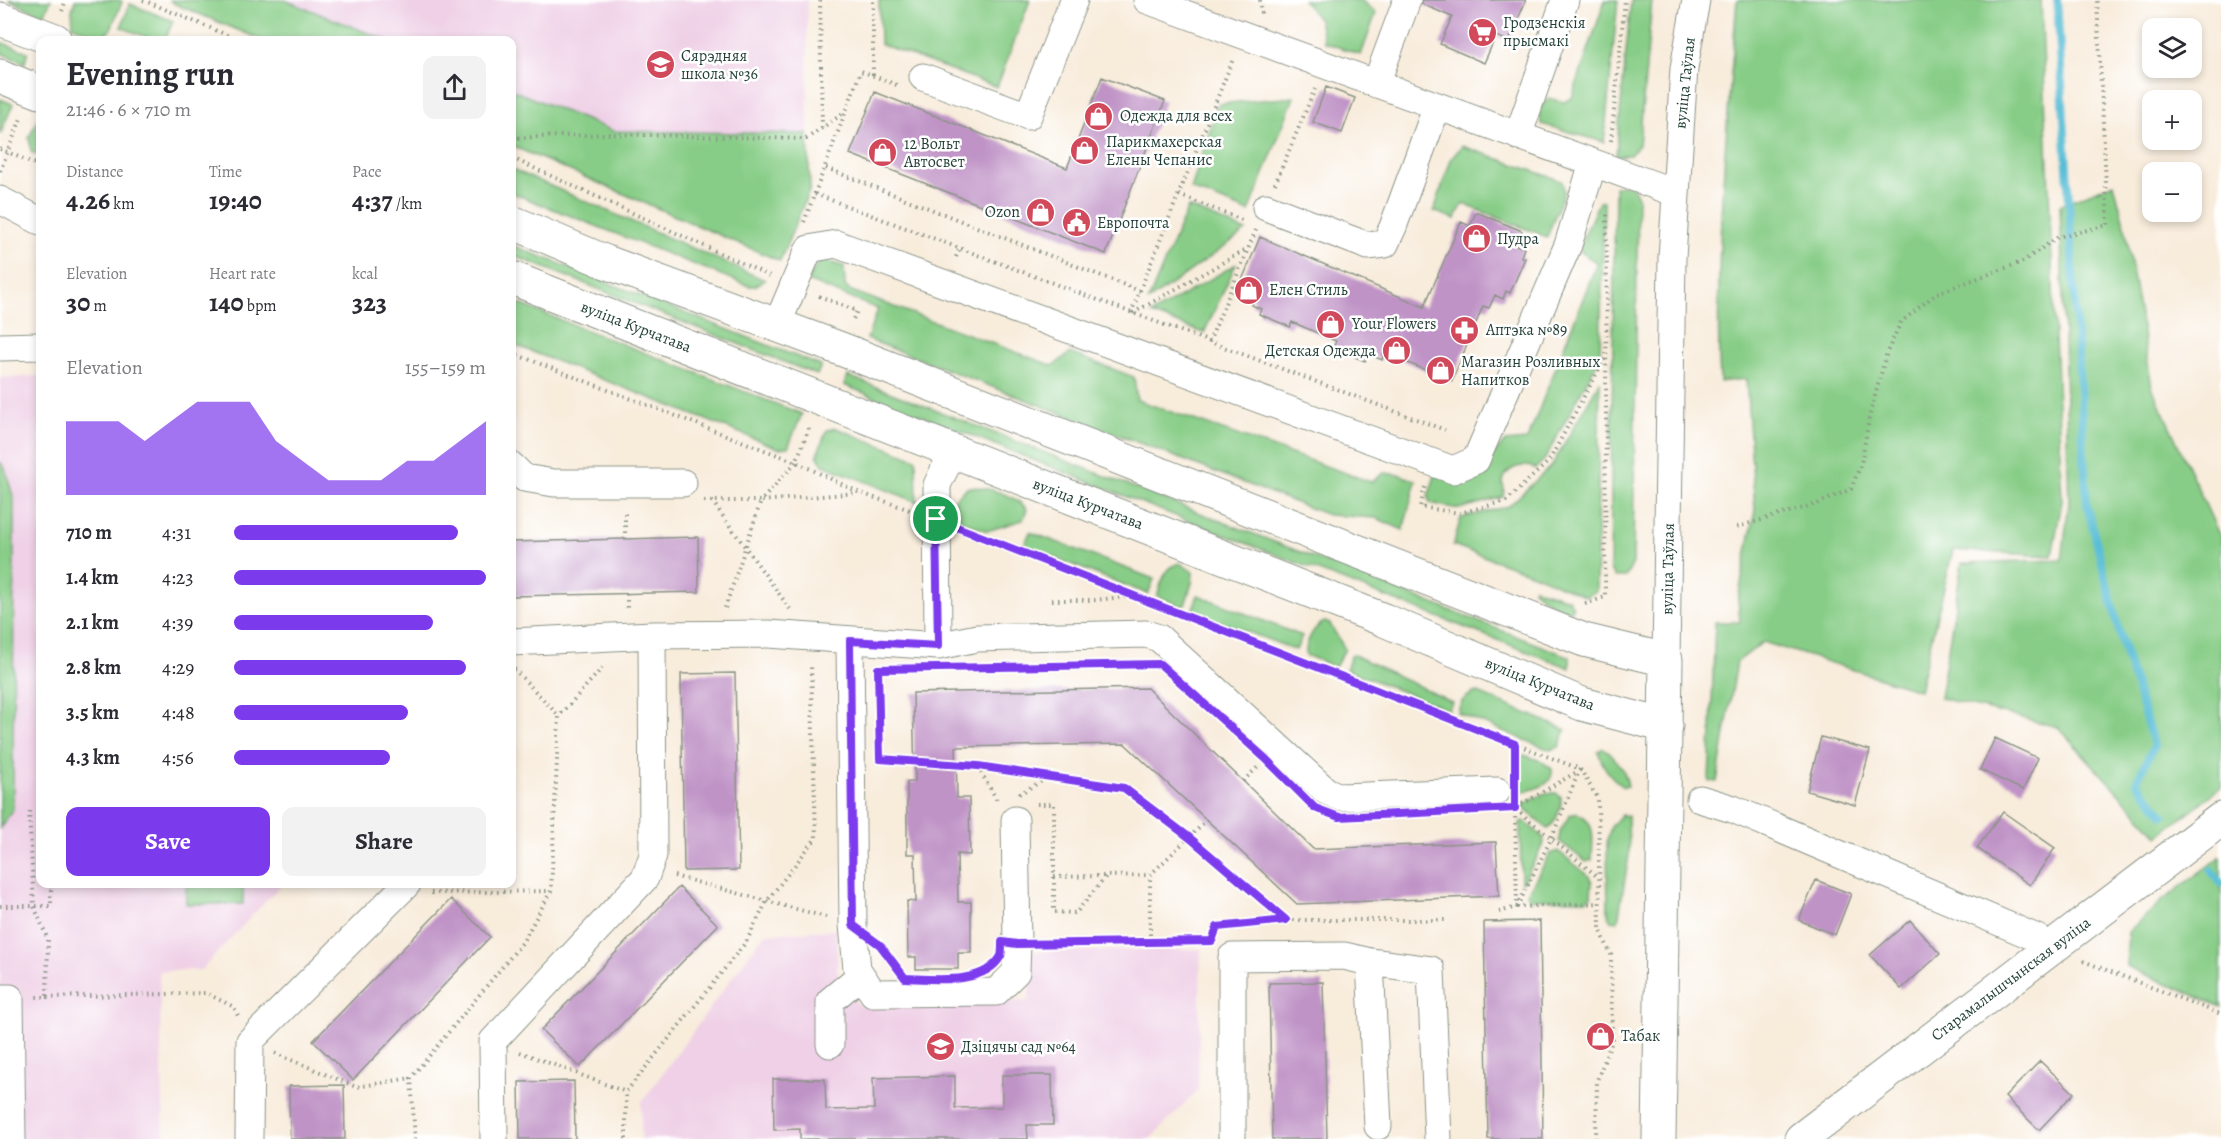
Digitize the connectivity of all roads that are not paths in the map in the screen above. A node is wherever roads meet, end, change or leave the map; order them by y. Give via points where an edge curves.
1 (1074, 0) edge
2 (1147, 0) edge
3 (1407, 0) edge
4 (1565, 0) edge
5 (1696, 0) edge
6 (0, 19) edge
7 (45, 36) edge
8 (0, 76) edge
9 (923, 77) dead end
10 (1376, 84) junction
11 (36, 90) edge
12 (1437, 106) junction
13 (1518, 136) junction
14 (1602, 166) junction
15 (1676, 193) junction
16 (0, 200) edge
17 (1256, 215) road end
18 (36, 219) edge
19 (516, 224) edge
20 (516, 280) edge
21 (777, 325) junction
22 (36, 346) edge
23 (0, 347) edge
24 (953, 452) junction
25 (516, 470) edge
26 (682, 483) dead end
27 (652, 635) junction
28 (850, 641) junction
29 (516, 642) edge
30 (938, 646) junction
31 (1666, 660) junction
32 (1666, 726) junction
33 (1509, 792) road end
34 (1700, 799) dead end
35 (1007, 812) road end
36 (2221, 819) edge
37 (415, 888) edge
38 (2052, 948) junction
39 (1370, 962) junction
40 (860, 976) junction
41 (5, 998) edge
42 (831, 1044) dead end
43 (1660, 1079) junction
44 (1378, 1126) dead end
45 (12, 1139) edge
46 (249, 1139) edge
47 (494, 1139) edge
48 (1232, 1139) edge
49 (1438, 1139) edge
50 (1659, 1139) edge
51 (1681, 1139) edge
52 (1801, 1139) edge

1 - 9 street via 1028,116
2 - 10 street
3 - 10 street
4 - 13 street
5 - 15 street, вуліца Таўлая via 1684,68
6 - 7 main road
8 - 11 main road
10 - 12 street
12 - 13 street
12 - 17 street via 1385,244 1368,246
13 - 14 street
14 - 15 street
14 - 21 street via 1476,460 1453,470 836,244 809,249
15 - 31 street, вуліца Таўлая
16 - 18 street
19 - 21 main road via 606,262
20 - 24 main road, вуліца Курчатава
21 - 31 main road via 1584,640
22 - 23 street
24 - 30 street via 937,485
24 - 32 main road, вуліца Курчатава via 1384,620 1582,704
25 - 26 street via 524,478 554,483
27 - 28 street via 769,634
27 - 29 street
27 - 47 street via 653,855 645,878 493,1041
28 - 30 street
28 - 40 street via 853,925
30 - 33 street via 977,638 1146,634 1159,638 1326,791 1340,797
31 - 32 main road, вуліца Таўлая
32 - 43 main road, вуліца Таўлая
34 - 38 street via 1733,809 2037,938
35 - 40 street via 1016,972 996,992 873,993
36 - 38 main road, Старамалышчынская вуліца
37 - 46 street via 250,1041
38 - 52 main road, Старамалышчынская вуліца
39 - 44 street
39 - 48 street via 1344,956 1222,949
39 - 49 street via 1431,970
40 - 42 street via 830,1001
41 - 45 street
43 - 50 main road, вуліца Таўлая
43 - 51 main road

